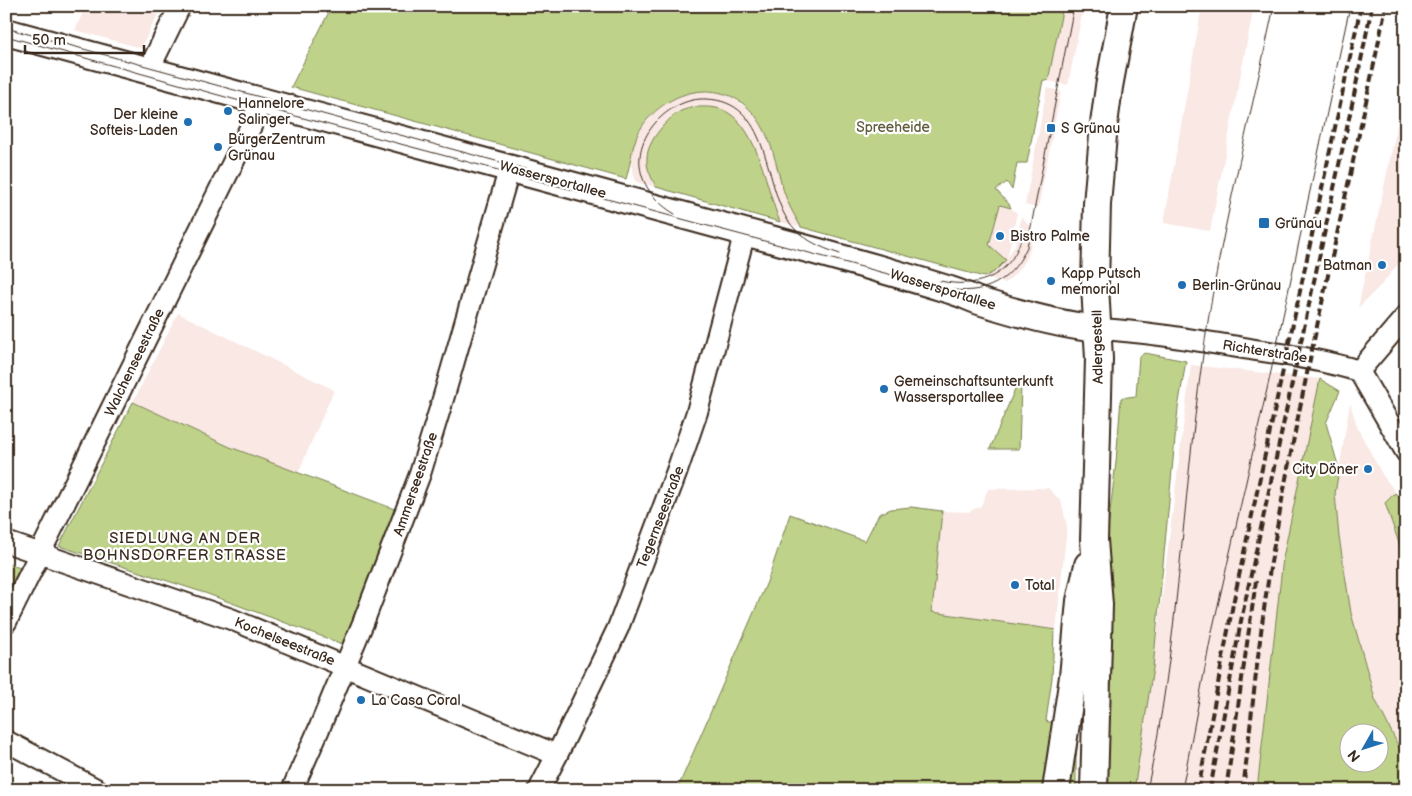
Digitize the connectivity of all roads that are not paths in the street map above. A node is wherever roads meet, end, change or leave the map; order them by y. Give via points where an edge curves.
1 (180, 6) edge
2 (1124, 6) edge
3 (6, 32) edge
4 (150, 71) junction
5 (259, 102) junction
6 (510, 168) junction
7 (745, 232) junction
8 (1406, 316) edge
9 (1099, 329) junction
10 (1359, 371) junction
11 (1406, 452) edge
12 (1094, 540) junction
13 (6, 542) edge
14 (40, 553) junction
15 (6, 622) edge
16 (346, 666) junction
17 (6, 741) edge
18 (557, 755) junction
19 (98, 790) edge
20 (292, 790) edge
21 (539, 790) edge
22 (1056, 790) edge
23 (1094, 790) edge

1 - 4 street
2 - 9 main road, Adlergestell via 1108,87 1097,204 1095,285
3 - 4 main road, Wassersportallee
4 - 5 main road, Wassersportallee
5 - 6 main road, Wassersportallee
5 - 14 street, Walchenseestraße via 249,130
6 - 7 main road, Wassersportallee
6 - 16 street, Ammerseestraße via 420,474
7 - 9 main road, Wassersportallee via 1049,321
7 - 18 street, Tegernseestraße via 697,412 677,471 618,628
8 - 10 street
9 - 10 street, Richterstraße via 1177,337 1331,362
9 - 12 main road, Adlergestell
10 - 11 street
12 - 22 main road, Adlergestell via 1080,601 1073,677
12 - 23 main road, Adlergestell via 1099,605
13 - 14 street, Kochelseestraße
14 - 15 street, Walchenseestraße
14 - 16 street, Kochelseestraße via 231,619
16 - 18 street, Kochelseestraße
16 - 20 street, Ammerseestraße
17 - 19 street
18 - 21 street, Tegernseestraße

